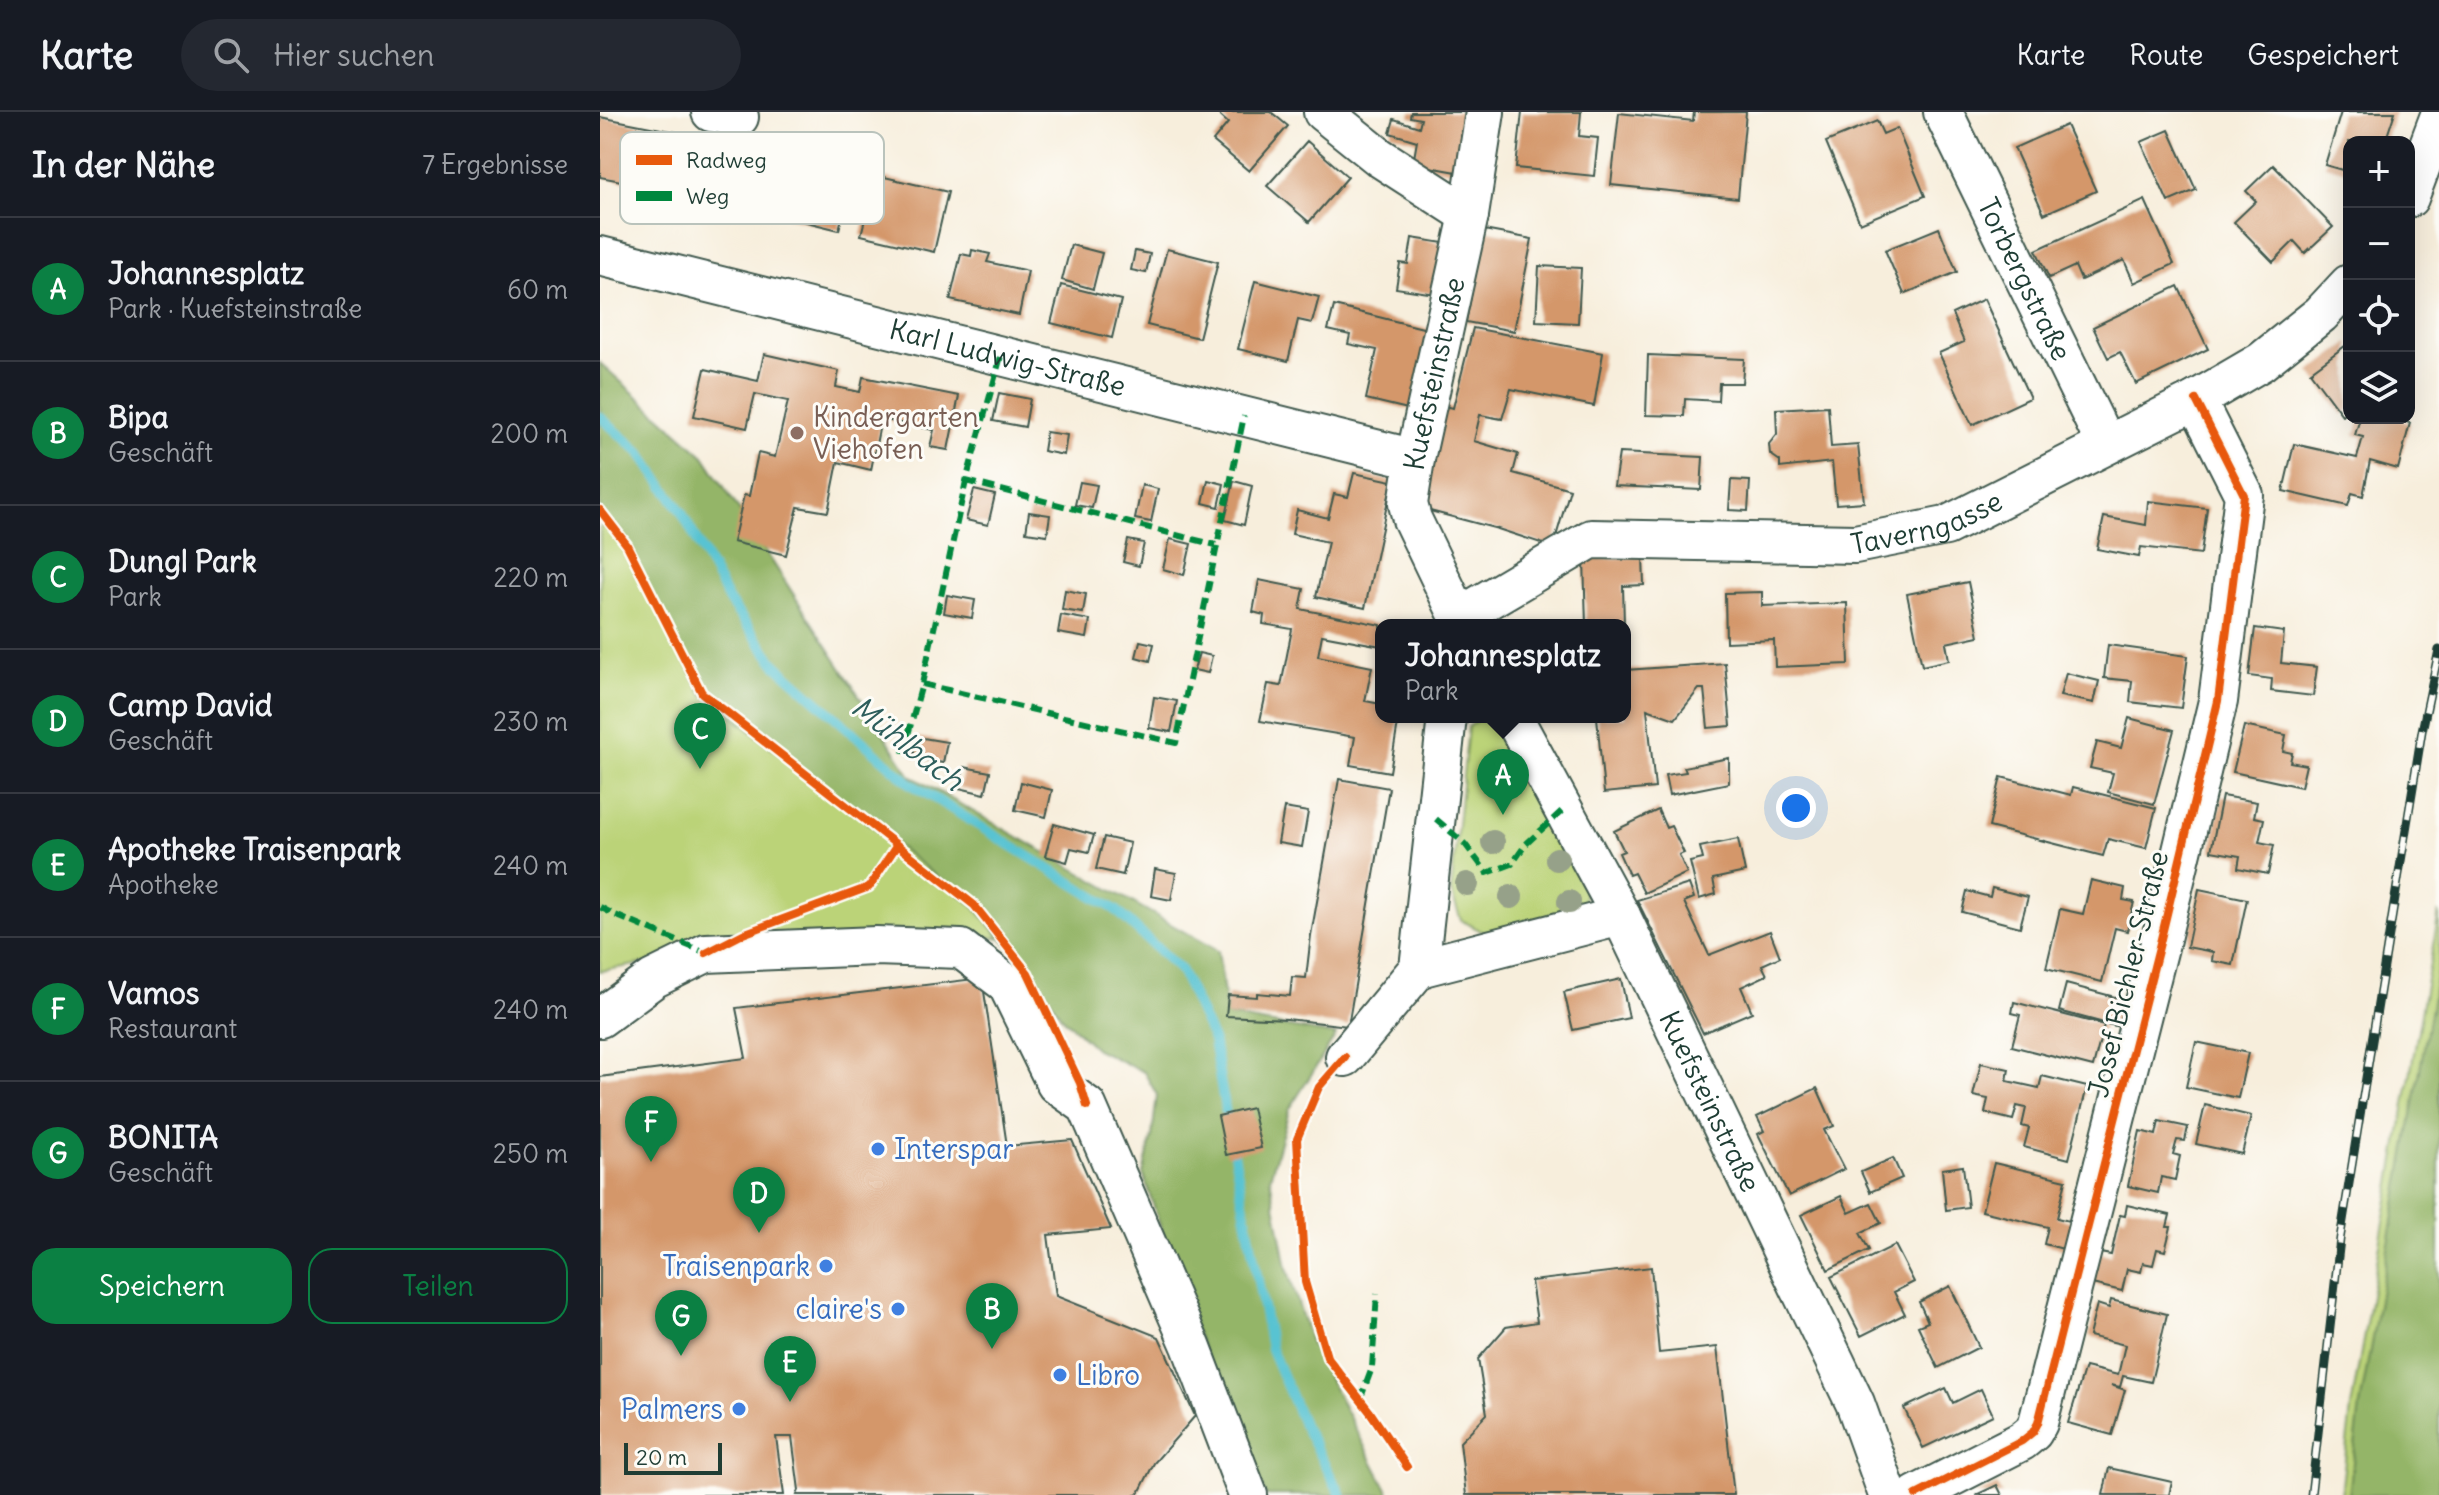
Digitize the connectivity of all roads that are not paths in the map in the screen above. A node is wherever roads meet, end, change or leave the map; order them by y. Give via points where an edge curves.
1 (1323, 112) edge
2 (1485, 112) edge
3 (1943, 112) edge
4 (2439, 118) edge
5 (2415, 182) edge
6 (1469, 215) junction
7 (600, 256) edge
8 (2343, 290) edge
9 (2196, 400) junction
10 (2106, 445) junction
11 (1415, 459) junction
12 (1459, 619) edge
13 (1465, 619) edge
14 (1446, 723) edge
15 (1516, 723) edge
16 (1621, 916) junction
17 (1419, 968) junction
18 (600, 1018) edge
19 (1345, 1057) dead end
20 (1248, 1495) edge
21 (1888, 1495) edge
22 (1916, 1495) edge

1 - 6 street via 1379,157
2 - 6 street, Kuefsteinstraße
3 - 10 street, Torbergstraße
4 - 5 street
6 - 11 street, Kuefsteinstraße
7 - 11 street, Karl Ludwig-Straße
8 - 9 street, Taverngasse via 2261,362
9 - 10 street, Taverngasse
9 - 22 street, Josef Bichler-Straße via 2244,495 2218,701 2038,1423 2022,1441
10 - 13 street, Taverngasse via 1946,526 1855,544 1591,539
11 - 12 street, Kuefsteinstraße via 1409,511
14 - 17 street
15 - 16 street, Kuefsteinstraße
16 - 17 street
16 - 21 street, Kuefsteinstraße via 1855,1403
17 - 19 street
18 - 20 street via 653,979 706,953 876,946 961,949 1007,984 1056,1084 1087,1106 1191,1346

